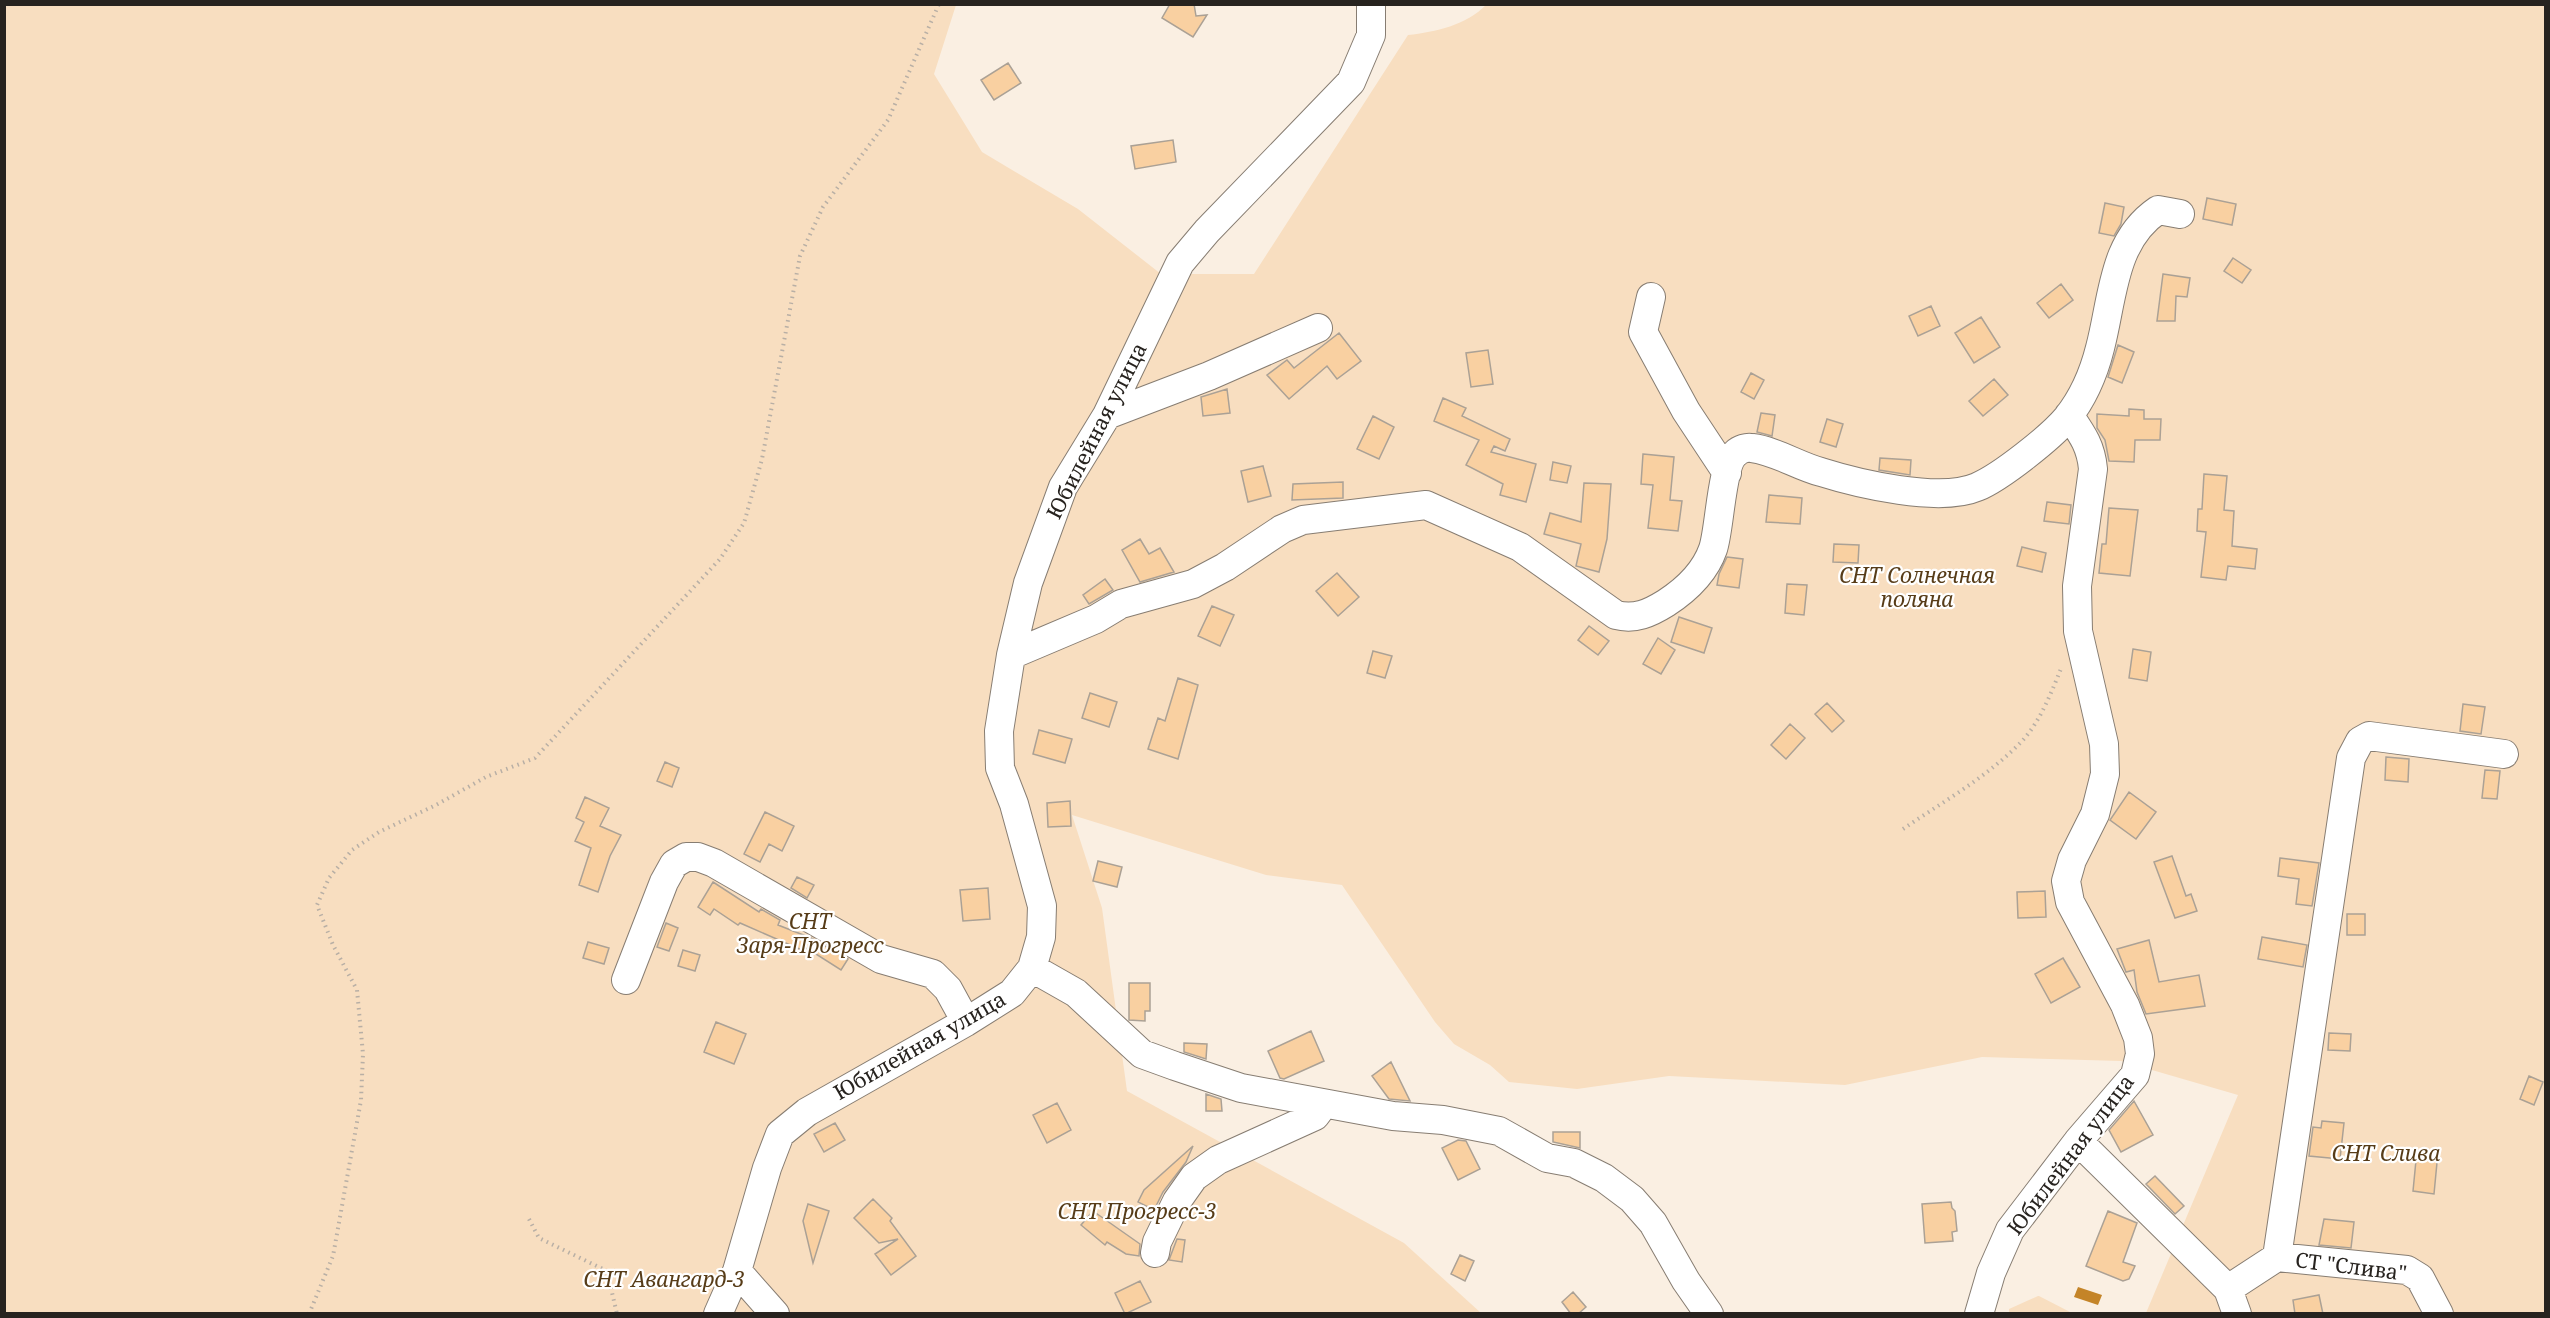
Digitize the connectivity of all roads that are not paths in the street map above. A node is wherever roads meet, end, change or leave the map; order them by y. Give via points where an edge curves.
1 (1371, 4) edge
2 (2180, 214) dead end
3 (1652, 297) dead end
4 (1318, 328) dead end
5 (1107, 415) junction
6 (2069, 416) junction
7 (1727, 473) junction
8 (1011, 655) junction
9 (2504, 754) dead end
10 (1032, 968) junction
11 (626, 980) dead end
12 (966, 1022) junction
13 (1324, 1104) junction
14 (2078, 1141) junction
15 (1155, 1253) dead end
16 (2277, 1257) junction
17 (737, 1271) junction
18 (2233, 1301) edge
19 (718, 1314) edge
20 (775, 1314) edge
21 (1709, 1314) edge
22 (1979, 1314) edge
23 (2439, 1314) edge

1 - 5 street, Юбилейная улица via 1371,35 1351,82 1180,263
2 - 6 street via 2158,210 2141,222 2127,240 2090,380
3 - 7 street via 1643,332 1686,411
4 - 5 street
5 - 8 street, Юбилейная улица via 1063,487 1028,583
6 - 7 street via 2014,463 1977,487 1958,491 1899,490 1821,472 1750,447 1733,454
6 - 14 street, Юбилейная улица via 2086,439 2093,469 2077,586 2079,631 2104,744 2105,774 2095,814 2066,881 2070,902 2134,1026 2140,1054 2134,1076
7 - 8 street via 1714,549 1704,568 1684,591 1638,617 1616,615 1520,547 1426,505 1303,520 1193,584 1121,604 1096,619
8 - 10 street, Юбилейная улица via 999,731 1000,768 1042,906 1041,937
9 - 16 street via 2369,736 2360,741 2351,758
10 - 12 street, Юбилейная улица via 1012,993
10 - 13 street via 1076,993 1142,1054 1241,1088
11 - 12 street via 674,864 687,857 698,857 881,959 933,974 948,988
12 - 17 street, Юбилейная улица via 807,1112 780,1134
13 - 15 street via 1315,1116 1218,1160 1194,1177 1177,1201
13 - 21 street via 1499,1131 1547,1158 1574,1163 1604,1178 1632,1199 1653,1223
14 - 18 street
14 - 22 street, Юбилейная улица via 2010,1230
16 - 18 street
16 - 23 street, СТ "Слива" via 2407,1270 2420,1278
17 - 19 street, Юбилейная улица
17 - 20 street

